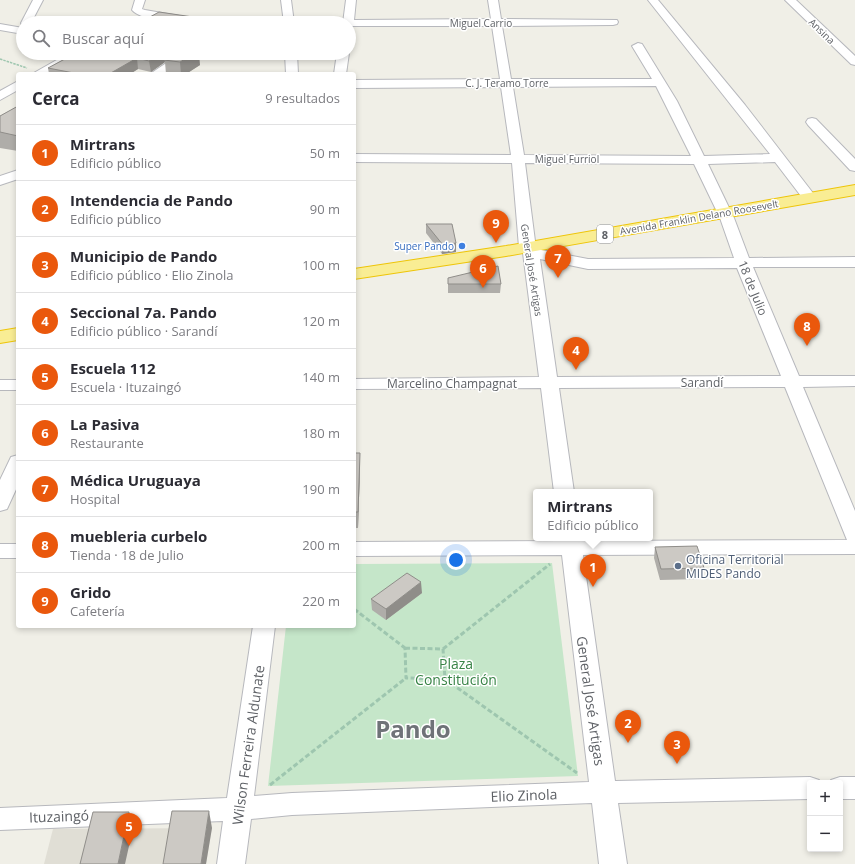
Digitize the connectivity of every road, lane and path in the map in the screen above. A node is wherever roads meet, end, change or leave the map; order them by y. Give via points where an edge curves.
1 (38, 0) edge
2 (140, 0) edge
3 (286, 0) edge
4 (351, 0) edge
5 (493, 0) edge
6 (653, 0) edge
7 (790, 0) edge
8 (149, 15) joint
9 (30, 16) edge
10 (156, 16) edge
11 (288, 16) edge
12 (349, 16) edge
13 (496, 22) junction
14 (613, 22) dead end
15 (356, 23) edge
16 (0, 27) edge
17 (16, 30) edge
18 (638, 46) dead end
19 (0, 59) edge
20 (64, 60) edge
21 (178, 60) edge
22 (291, 60) edge
23 (342, 60) edge
24 (855, 62) edge
25 (36, 72) edge
26 (41, 72) edge
27 (159, 72) edge
28 (292, 72) edge
29 (340, 72) edge
30 (660, 82) junction
31 (505, 83) junction
32 (356, 84) edge
33 (16, 86) edge
34 (0, 96) edge
35 (812, 122) dead end
36 (356, 158) edge
37 (780, 158) junction
38 (518, 159) junction
39 (698, 160) junction
40 (855, 167) edge
41 (16, 175) edge
42 (0, 181) edge
43 (855, 190) edge
44 (809, 197) junction
45 (855, 199) edge
46 (725, 215) junction
47 (529, 250) junction
48 (743, 262) junction
49 (855, 262) edge
50 (356, 274) edge
51 (356, 281) edge
52 (16, 334) edge
53 (0, 337) edge
54 (791, 381) junction
55 (855, 381) edge
56 (549, 383) junction
57 (356, 384) edge
58 (0, 385) edge
59 (16, 385) edge
60 (16, 466) edge
61 (564, 489) edge
62 (0, 504) edge
63 (855, 536) edge
64 (570, 543) edge
65 (855, 547) edge
66 (356, 549) edge
67 (0, 551) edge
68 (16, 551) edge
69 (356, 611) edge
70 (264, 628) edge
71 (405, 648) junction
72 (443, 649) junction
73 (406, 678) junction
74 (445, 679) junction
75 (807, 788) edge
76 (843, 788) edge
77 (855, 788) edge
78 (264, 790) dead end
79 (603, 792) junction
80 (239, 809) junction
81 (0, 819) edge
82 (231, 864) edge
83 (612, 864) edge

1 - 9 street
2 - 8 street via 137,10
3 - 11 street
4 - 12 street
5 - 13 street, General José Artigas
6 - 37 street
7 - 24 street, Ansina
8 - 10 street
13 - 14 street, Miguel Carrio
13 - 15 street, Miguel Carrio
13 - 31 street, General José Artigas
16 - 17 street
18 - 30 street, 18 de Julio
19 - 25 path
20 - 26 street
21 - 27 street
22 - 28 street
23 - 29 street
30 - 31 street, C. J. Teramo Torre
30 - 39 street, 18 de Julio
31 - 32 street, C. J. Teramo Torre
31 - 38 street, General José Artigas
33 - 34 street
35 - 40 street
36 - 38 street, Miguel Furriol
37 - 39 street, Miguel Furriol
37 - 44 street
38 - 39 street, Miguel Furriol
38 - 47 street, General José Artigas
39 - 46 street, 18 de Julio
41 - 42 street
43 - 44 highway, Avenida Franklin Delano Roosevelt / 8
44 - 46 highway, Avenida Franklin Delano Roosevelt / 8
45 - 46 highway, Avenida Franklin Delano Roosevelt / 8
46 - 47 highway, Avenida Franklin Delano Roosevelt / 8
46 - 48 street, 18 de Julio
47 - 48 street via 588,264
47 - 50 highway, Avenida Franklin Delano Roosevelt / 8
47 - 51 highway, Avenida Franklin Delano Roosevelt / 8
47 - 56 street, General José Artigas
48 - 49 street
48 - 54 street, 18 de Julio
52 - 53 highway
54 - 55 street, Sarandí
54 - 56 street, Sarandí
54 - 63 street, 18 de Julio
56 - 57 street, Marcelino Champagnat
56 - 61 street, General José Artigas
58 - 59 street
60 - 62 street
64 - 65 street
64 - 66 street
64 - 72 path
64 - 79 street, General José Artigas
67 - 68 street
69 - 71 path
70 - 80 street, Wilson Ferreira Aldunate
71 - 72 path
71 - 73 path
72 - 74 path
73 - 74 path
73 - 78 path
74 - 79 path
75 - 79 street, Elio Zinola
76 - 77 street
79 - 80 street, Elio Zinola via 292,804
79 - 83 street, General José Artigas
80 - 81 street, Ituzaingó
80 - 82 street, Wilson Ferreira Aldunate

